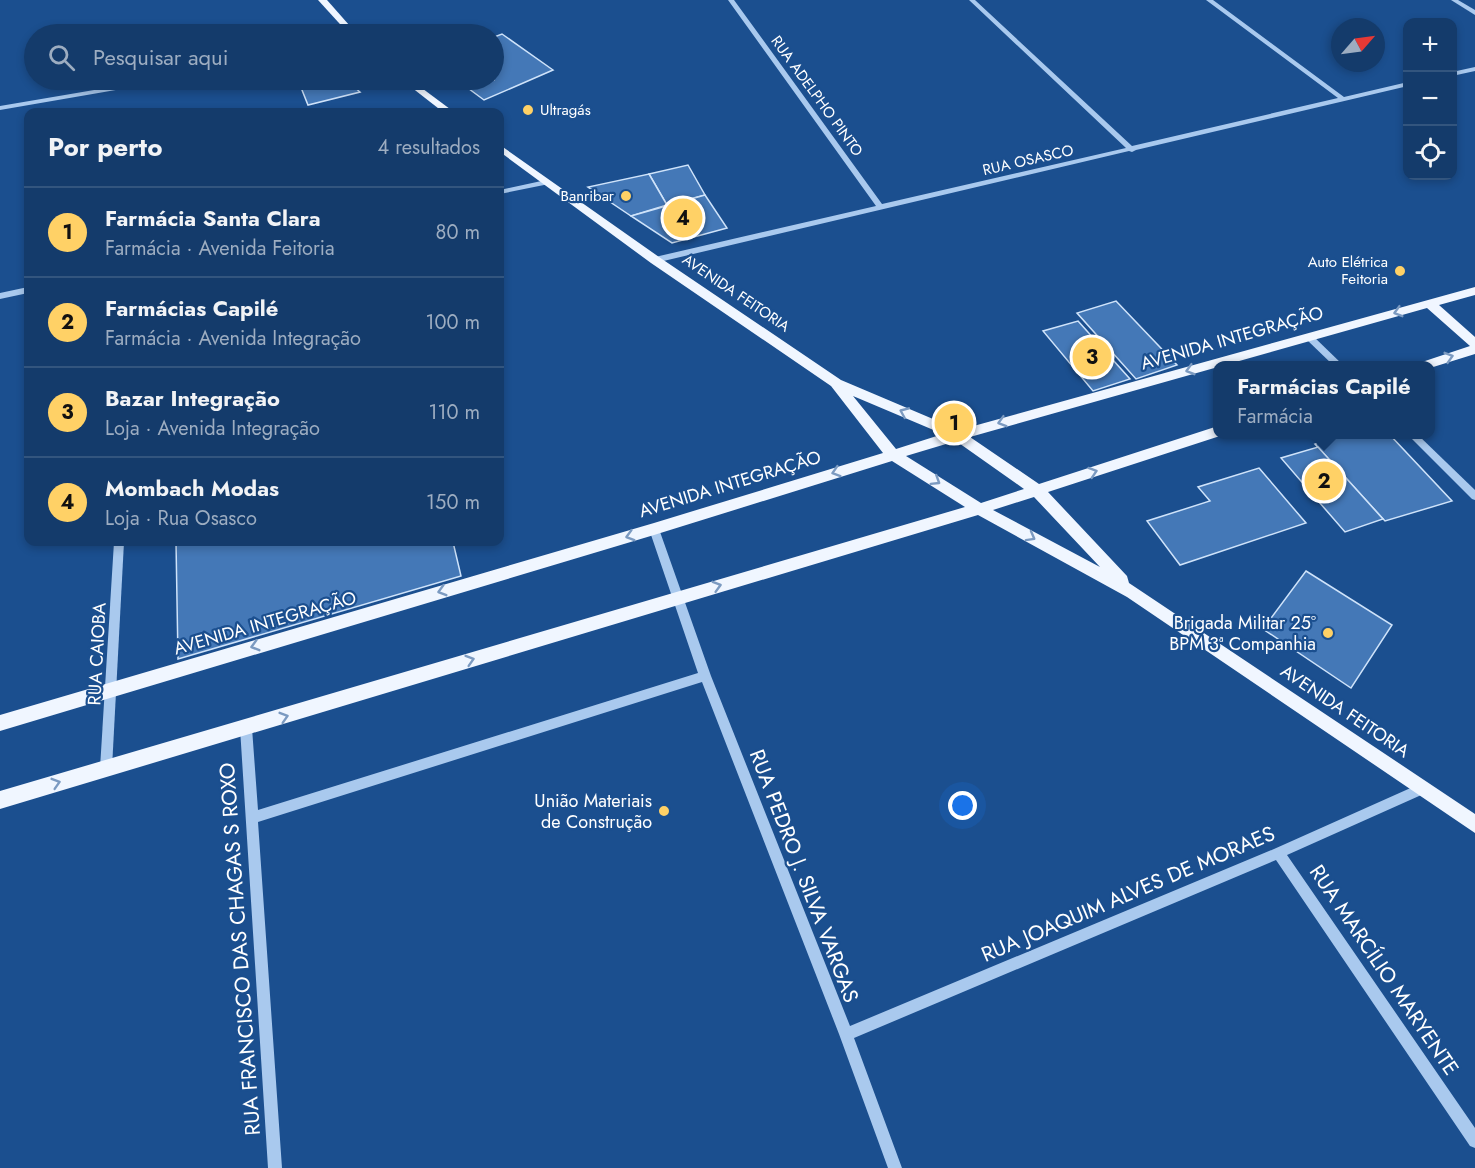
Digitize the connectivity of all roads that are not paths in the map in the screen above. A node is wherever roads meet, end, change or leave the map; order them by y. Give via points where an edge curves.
1 (322, 0) edge
2 (731, 0) edge
3 (972, 0) edge
4 (1209, 0) edge
5 (1454, 0) edge
6 (1475, 13) edge
7 (344, 24) edge
8 (1475, 69) edge
9 (1457, 73) edge
10 (1403, 85) edge
11 (104, 90) edge
12 (419, 90) edge
13 (1343, 99) junction
14 (0, 108) edge
15 (444, 108) edge
16 (1132, 150) junction
17 (504, 151) edge
18 (546, 182) junction
19 (504, 191) edge
20 (882, 208) junction
21 (655, 260) junction
22 (24, 291) edge
23 (1475, 291) edge
24 (0, 296) edge
25 (1429, 303) junction
26 (1309, 337) junction
27 (1475, 344) edge
28 (1475, 349) edge
29 (1223, 361) edge
30 (1335, 361) edge
31 (1435, 362) edge
32 (1213, 364) edge
33 (836, 383) junction
34 (1213, 433) edge
35 (958, 435) junction
36 (1415, 439) edge
37 (892, 454) junction
38 (1037, 490) junction
39 (1475, 496) edge
40 (980, 508) junction
41 (654, 529) junction
42 (119, 546) edge
43 (1132, 592) junction
44 (679, 597) junction
45 (705, 676) junction
46 (112, 688) junction
47 (0, 723) edge
48 (246, 728) junction
49 (106, 768) junction
50 (1424, 788) junction
51 (0, 800) edge
52 (254, 817) junction
53 (1475, 824) edge
54 (1278, 853) junction
55 (846, 1034) junction
56 (1475, 1141) edge
57 (275, 1168) edge
58 (895, 1168) edge

1 - 7 main road
2 - 20 street, RUA ADELPHO PINTO
3 - 16 street
4 - 13 street
5 - 6 street
8 - 9 street
10 - 13 street, RUA OSASCO
11 - 14 street
12 - 15 main road
13 - 16 street, RUA OSASCO
16 - 20 street, RUA OSASCO
17 - 18 main road, AVENIDA FEITORIA
18 - 19 street
18 - 21 main road, AVENIDA FEITORIA
20 - 21 street, RUA OSASCO
21 - 33 main road, AVENIDA FEITORIA
22 - 24 street
23 - 25 main road, AVENIDA INTEGRAÇÃO
25 -> 26 main road, AVENIDA INTEGRAÇÃO
25 - 27 main road
26 -> 29 main road, AVENIDA INTEGRAÇÃO
26 - 30 street
31 -> 28 main road
32 -> 35 main road, AVENIDA INTEGRAÇÃO
35 -> 33 main road, AVENIDA FEITORIA
33 - 37 main road, AVENIDA FEITORIA
38 -> 34 main road
35 - 37 main road, AVENIDA INTEGRAÇÃO
35 - 38 main road, AVENIDA FEITORIA
36 - 39 street
37 -> 40 main road, AVENIDA FEITORIA
37 -> 41 main road, AVENIDA INTEGRAÇÃO
38 - 40 main road
38 - 43 main road, AVENIDA FEITORIA
40 -> 43 main road, AVENIDA FEITORIA
44 -> 40 main road
41 - 44 street, RUA PEDRO J. SILVA VARGAS
41 -> 46 main road, AVENIDA INTEGRAÇÃO
42 - 46 street, RUA CAIOBA
43 - 50 main road, AVENIDA FEITORIA
44 - 45 street, RUA PEDRO J. SILVA VARGAS
48 -> 44 main road
45 - 52 street
45 - 55 street, RUA PEDRO J. SILVA VARGAS
46 - 47 main road, AVENIDA INTEGRAÇÃO
46 - 49 street, RUA CAIOBA
48 - 49 main road
48 - 52 street, RUA FRANCISCO DAS CHAGAS S ROXO
51 -> 49 main road
50 - 53 main road, AVENIDA FEITORIA
50 - 54 street, RUA JOAQUIM ALVES DE MORAES
52 - 57 street, RUA FRANCISCO DAS CHAGAS S ROXO
54 - 55 street, RUA JOAQUIM ALVES DE MORAES
54 - 56 street, RUA MARCÍLIO MARYENTE
55 - 58 street, RUA PEDRO J. SILVA VARGAS

